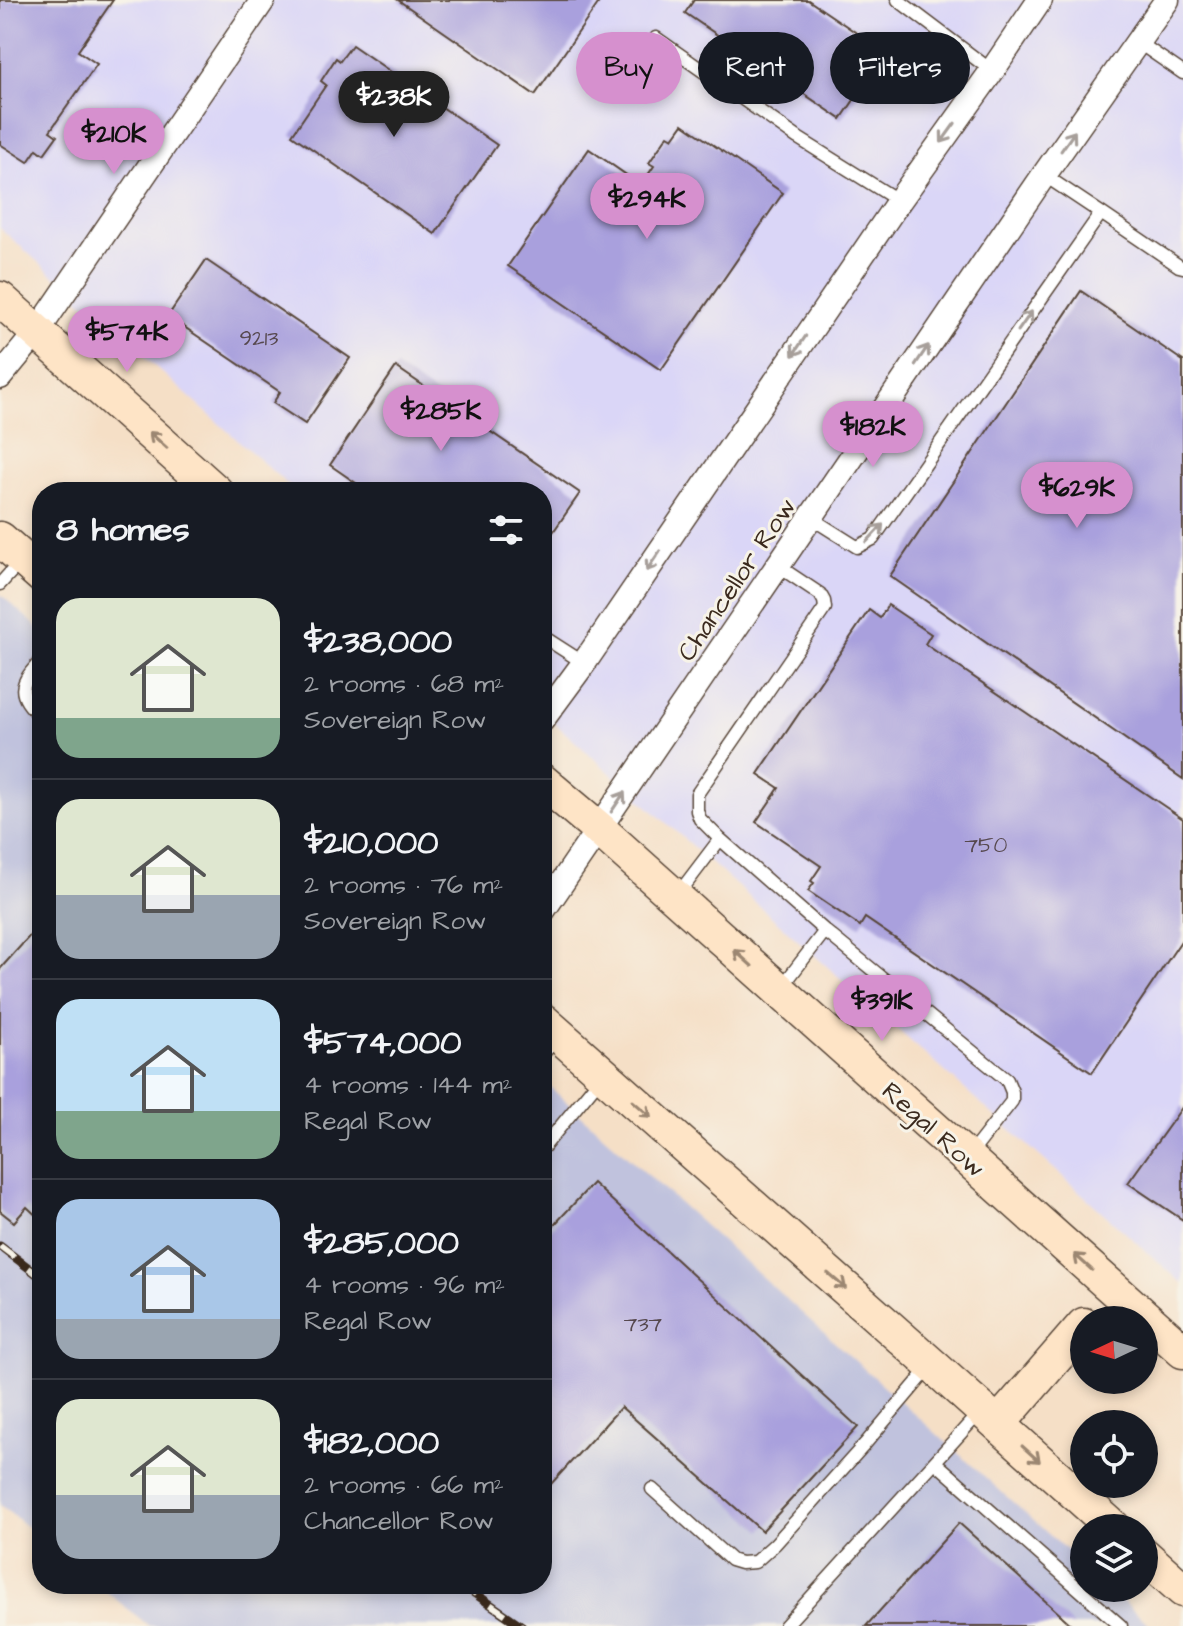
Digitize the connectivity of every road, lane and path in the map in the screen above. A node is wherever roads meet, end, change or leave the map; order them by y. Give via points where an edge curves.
1 (263, 0) edge
2 (898, 0) edge
3 (1040, 0) edge
4 (1167, 0) edge
5 (1138, 42) junction
6 (682, 56) edge
7 (992, 71) junction
8 (1183, 73) edge
9 (1044, 175) junction
10 (899, 201) junction
11 (1101, 213) junction
12 (1183, 267) edge
13 (0, 299) edge
14 (37, 332) junction
15 (0, 377) edge
16 (205, 482) edge
17 (811, 518) junction
18 (22, 558) edge
19 (778, 566) junction
20 (0, 584) edge
21 (552, 642) edge
22 (584, 663) junction
23 (32, 671) edge
24 (552, 706) edge
25 (32, 707) edge
26 (552, 789) edge
27 (599, 829) junction
28 (720, 839) junction
29 (552, 897) edge
30 (675, 898) junction
31 (825, 931) junction
32 (779, 990) junction
33 (552, 1039) edge
34 (603, 1074) junction
35 (552, 1137) edge
36 (967, 1158) junction
37 (1114, 1290) junction
38 (1100, 1306) edge
39 (1070, 1339) edge
40 (1183, 1351) edge
41 (932, 1365) junction
42 (990, 1417) junction
43 (935, 1462) junction
44 (652, 1489) dead end
45 (1098, 1514) edge
46 (1158, 1568) edge
47 (1183, 1590) edge
48 (785, 1626) edge
49 (1121, 1626) edge

1 - 14 street
2 - 7 lane
3 - 7 street
4 - 5 street, Chancellor Row
5 - 8 lane
9 -> 5 street, Chancellor Row
6 - 10 lane
7 -> 10 street
9 - 11 lane
17 -> 9 street, Chancellor Row
10 -> 22 street
11 - 12 lane
17 -> 11 lane via 857,547 873,539
13 - 14 main road
14 - 15 street
16 -> 14 main road
17 - 19 street, Chancellor Row
18 - 20 lane
27 -> 19 street, Chancellor Row
19 - 28 lane via 820,594 825,608 697,794 700,819
21 - 22 lane
22 - 24 street
23 - 25 lane via 22,689
26 - 27 main road, Regal Row
27 - 29 street, Chancellor Row
27 - 30 main road, Regal Row
28 - 30 lane
28 - 31 lane
32 -> 30 main road, Regal Row
31 - 32 lane
31 - 36 lane via 1007,1080 1012,1101
32 - 36 main road, Regal Row
33 - 34 main road
34 - 35 lane
34 -> 41 main road
37 -> 36 main road, Regal Row
37 - 38 main road
37 - 40 main road, Regal Row
39 - 42 main road
41 - 42 main road
41 - 44 lane via 755,1562 731,1560
42 - 43 lane
42 -> 45 main road
43 - 48 lane
43 - 49 lane
46 - 47 main road

